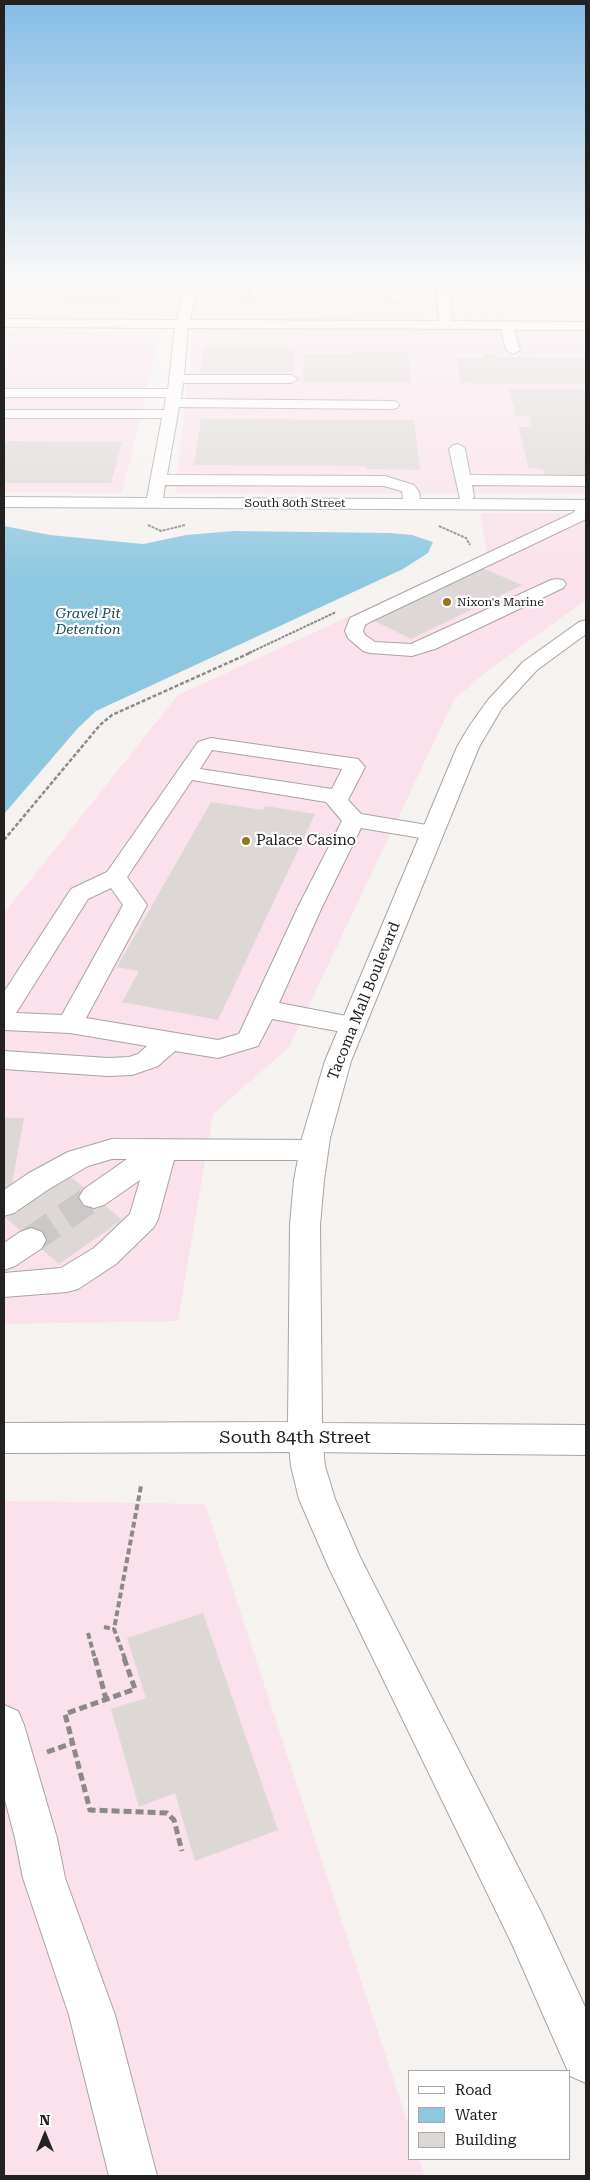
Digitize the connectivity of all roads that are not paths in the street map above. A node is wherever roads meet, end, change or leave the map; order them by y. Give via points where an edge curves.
1 (176, 381) edge
2 (280, 381) edge
3 (4, 393) edge
4 (173, 397) junction
5 (392, 405) dead end
6 (4, 414) edge
7 (147, 432) dead end
8 (167, 432) junction
9 (457, 449) dead end
10 (159, 480) junction
11 (463, 480) junction
12 (586, 480) edge
13 (4, 502) edge
14 (102, 502) junction
15 (155, 502) junction
16 (412, 504) junction
17 (468, 504) junction
18 (585, 504) edge
19 (122, 518) dead end
20 (557, 584) dead end
21 (586, 626) edge
22 (187, 773) junction
23 (339, 797) junction
24 (354, 820) junction
25 (433, 833) junction
26 (115, 877) junction
27 (263, 1009) junction
28 (4, 1012) edge
29 (4, 1020) edge
30 (70, 1024) junction
31 (353, 1025) junction
32 (170, 1041) junction
33 (4, 1060) edge
34 (163, 1149) junction
35 (314, 1150) junction
36 (94, 1196) tunnel mouth
37 (4, 1205) edge
38 (31, 1240) tunnel mouth
39 (4, 1258) edge
40 (4, 1285) edge
41 (305, 1437) junction
42 (4, 1438) edge
43 (586, 1440) edge
44 (4, 1725) edge
45 (586, 2060) edge
46 (133, 2176) edge

1 - 4 main road
2 - 4 main road
3 - 4 main road via 124,386
4 - 5 main road
4 - 6 main road
4 - 8 main road
7 - 8 main road
8 - 10 main road
9 - 11 main road
10 - 15 main road
10 - 16 main road via 385,482 408,488
11 - 12 main road
11 - 17 main road
13 - 14 main road, South 80th Street
14 - 15 main road, South 80th Street
14 - 19 main road via 98,517
15 - 16 main road, South 80th Street
16 - 17 main road, South 80th Street
17 - 18 main road, South 80th Street
18 - 20 main road via 579,517 363,618 357,622 354,631 357,638 370,646 412,650
21 - 25 main road, Tacoma Mall Boulevard via 530,666 495,704 468,747
22 - 23 main road
22 - 23 main road via 205,746 211,744 350,764 354,767
22 - 26 main road
23 - 24 main road via 337,801
24 - 25 main road
24 - 27 main road
25 - 31 main road, Tacoma Mall Boulevard
26 - 28 main road via 79,894
26 - 30 main road via 135,905
27 - 31 main road
27 - 32 main road via 249,1040 218,1049
29 - 30 main road
30 - 32 main road
31 - 35 main road, Tacoma Mall Boulevard via 326,1098
32 - 33 main road via 148,1060 132,1066
34 - 35 main road
34 - 36 main road
34 - 37 main road via 112,1149 78,1159
34 - 40 main road via 143,1219 105,1256 67,1280
35 - 41 main road, Tacoma Mall Boulevard via 306,1225
38 - 39 main road
41 - 42 main road, South 84th Street
41 - 43 main road, South 84th Street
41 - 45 main road, Tacoma Mall Boulevard via 308,1466 317,1499 347,1568 526,1929
44 - 46 main road via 44,1878 92,2015

